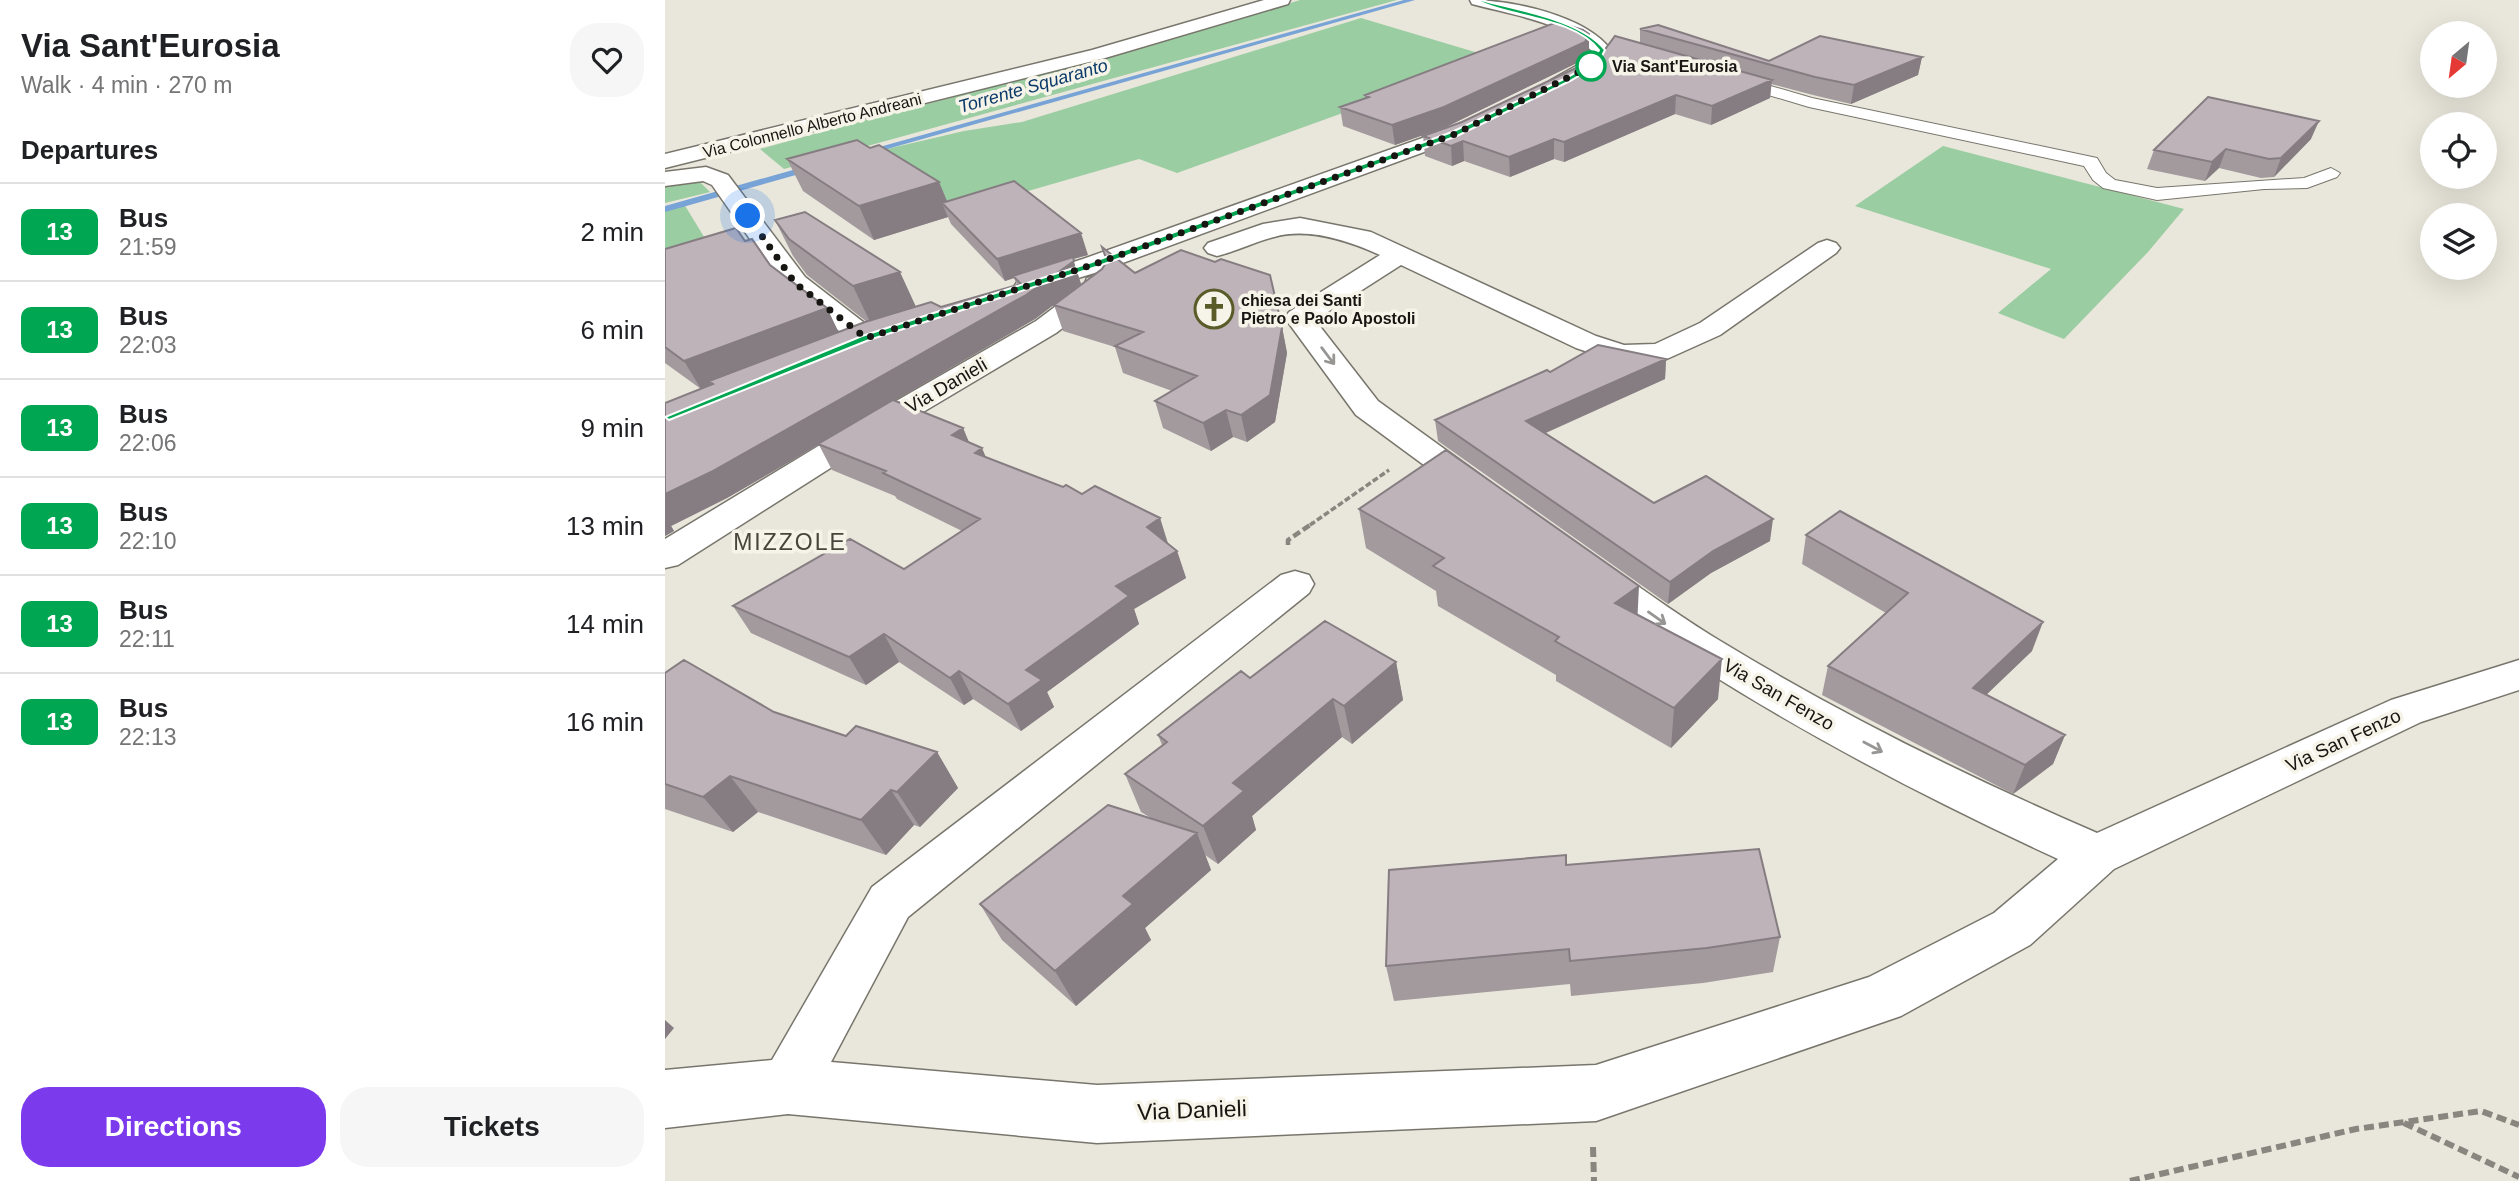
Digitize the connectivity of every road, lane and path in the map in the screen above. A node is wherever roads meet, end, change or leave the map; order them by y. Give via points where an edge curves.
1 (1282, 0) edge
2 (1478, 0) edge
3 (1594, 40) junction
4 (1616, 46) edge
5 (1712, 73) edge
6 (1534, 97) edge
7 (1488, 118) edge
8 (665, 160) edge
9 (2331, 173) dead end
10 (665, 179) edge
11 (1827, 248) dead end
12 (1399, 255) junction
13 (1190, 257) edge
14 (1138, 274) edge
15 (1095, 276) junction
16 (1004, 293) edge
17 (866, 338) edge
18 (1421, 448) junction
19 (1508, 511) edge
20 (1563, 551) edge
21 (665, 556) edge
22 (1291, 562) joint
23 (2519, 675) edge
24 (2097, 855) junction
25 (788, 1086) junction
26 (1596, 1094) joint
27 (665, 1098) edge
28 (2404, 1122) junction
29 (2519, 1125) edge
30 (2519, 1177) edge
31 (2130, 1181) edge

1 - 8 street, Via Colonnello Alberto Andreani via 1098,54
2 - 3 street via 1576,30
3 - 4 lane
3 - 6 street via 1602,50 1595,64
5 - 9 lane via 1809,102 2091,162 2109,184 2157,194 2307,183
7 - 15 street
10 - 17 street via 706,174 726,187 795,283
11 - 12 street via 1710,330 1660,353 1621,354
12 - 13 street via 1362,237 1300,225 1272,229
12 -> 18 street via 1299,318 1367,408
14 - 15 street
15 - 16 street
15 - 21 street, Via Danieli via 1047,327
18 - 19 street
18 - 22 path
20 -> 24 street, Via San Fenzo via 1711,655 1851,735 1968,797
22 - 25 street via 890,902
23 - 24 street, Via San Fenzo via 2406,711
24 - 26 street, Via San Fenzo via 2012,929 1882,998
25 - 26 street, Via Danieli via 1097,1114
25 - 27 street, Via Danieli
28 - 29 path via 2481,1111
28 - 30 path
28 - 31 path

